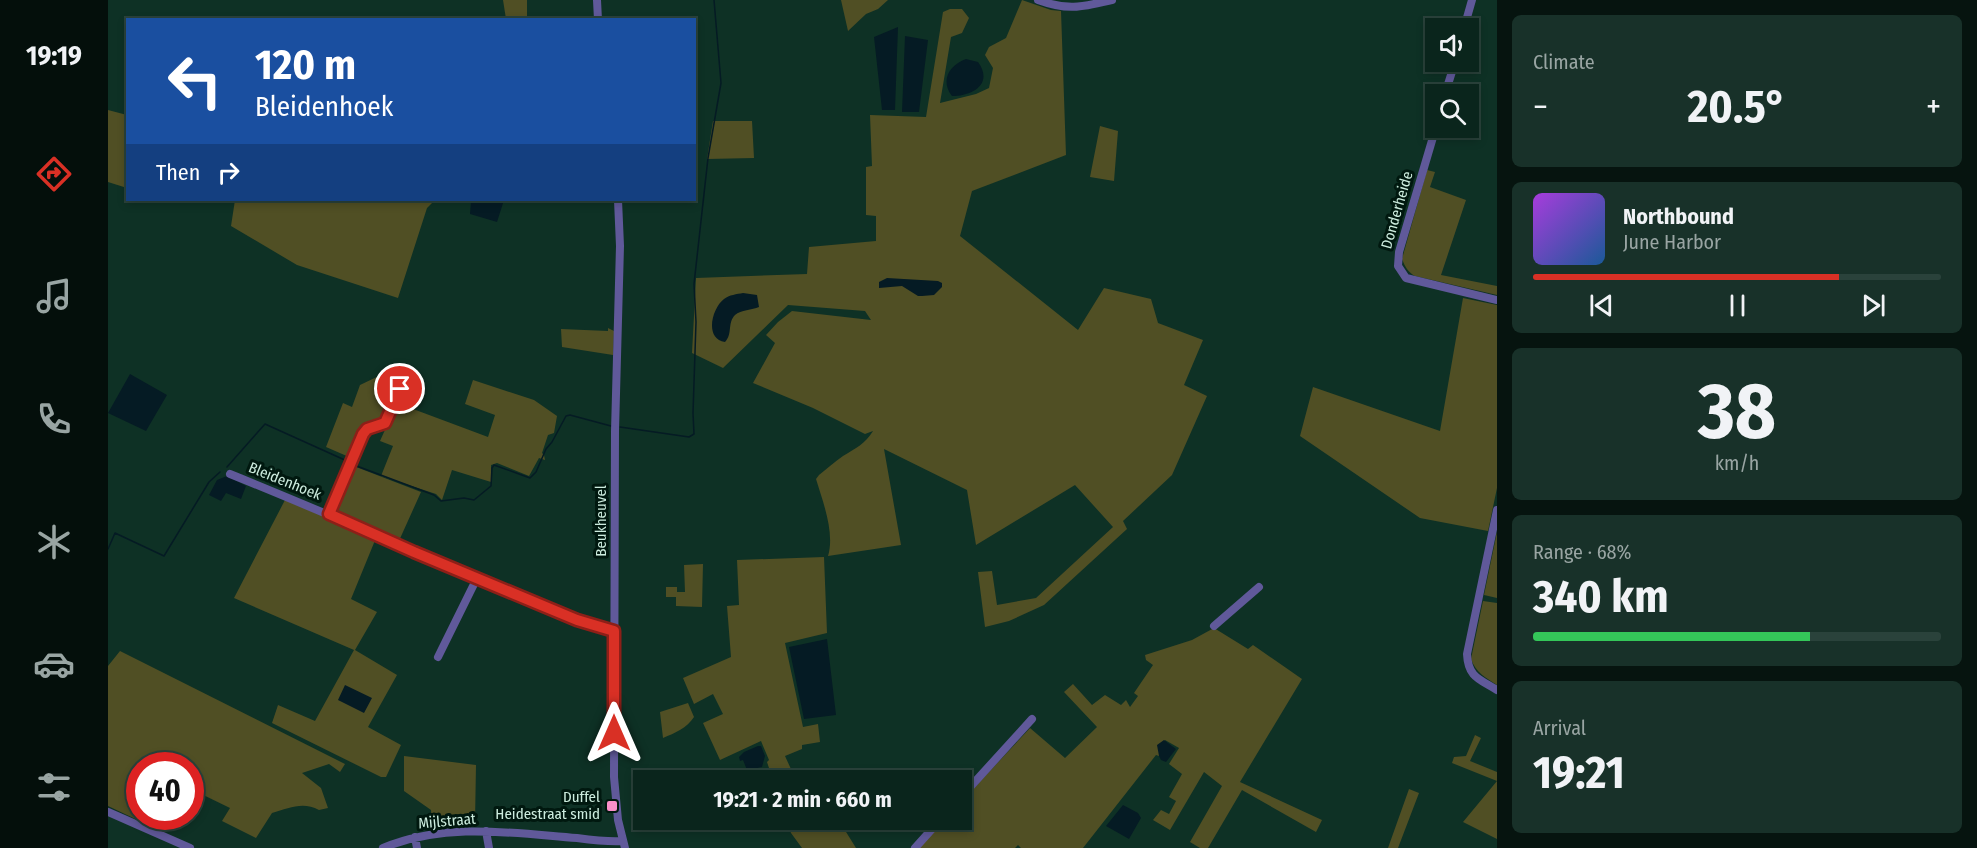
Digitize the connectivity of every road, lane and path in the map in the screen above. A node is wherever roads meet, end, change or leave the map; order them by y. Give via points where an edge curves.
1 (597, 0) edge
2 (1038, 0) edge
3 (1112, 0) edge
4 (1472, 0) edge
5 (598, 18) edge
6 (1467, 18) edge
7 (1433, 138) edge
8 (618, 201) edge
9 (1497, 300) edge
10 (400, 389) dead end
11 (230, 474) dead end
12 (1497, 510) edge
13 (329, 514) junction
14 (477, 578) junction
15 (1259, 587) dead end
16 (1214, 626) dead end
17 (614, 631) junction
18 (438, 657) dead end
19 (1497, 690) edge
20 (1032, 719) dead end
21 (972, 785) edge
22 (108, 812) edge
23 (931, 830) edge
24 (486, 831) junction
25 (415, 837) junction
26 (624, 845) edge
27 (190, 848) edge
28 (383, 848) edge
29 (417, 848) edge
30 (489, 848) edge
31 (915, 848) edge

1 - 5 street
2 - 3 street via 1062,8
4 - 6 street
7 - 9 street, Donderheide via 1398,266 1406,278
8 - 17 street, Beukheuvel
10 - 13 street, Bleidenhoek via 385,423 363,434
11 - 13 street, Bleidenhoek
12 - 19 street via 1467,665 1473,675
13 - 14 street, Bleidenhoek
14 - 17 street, Bleidenhoek via 577,620
14 - 18 street
15 - 16 street
17 - 26 street, Beukheuvel via 614,777
20 - 21 street
22 - 27 street
23 - 31 street
24 - 25 street, Mijlstraat
24 - 26 street, Mijlstraat
24 - 30 street
25 - 28 street, Mijlstraat
25 - 29 street

